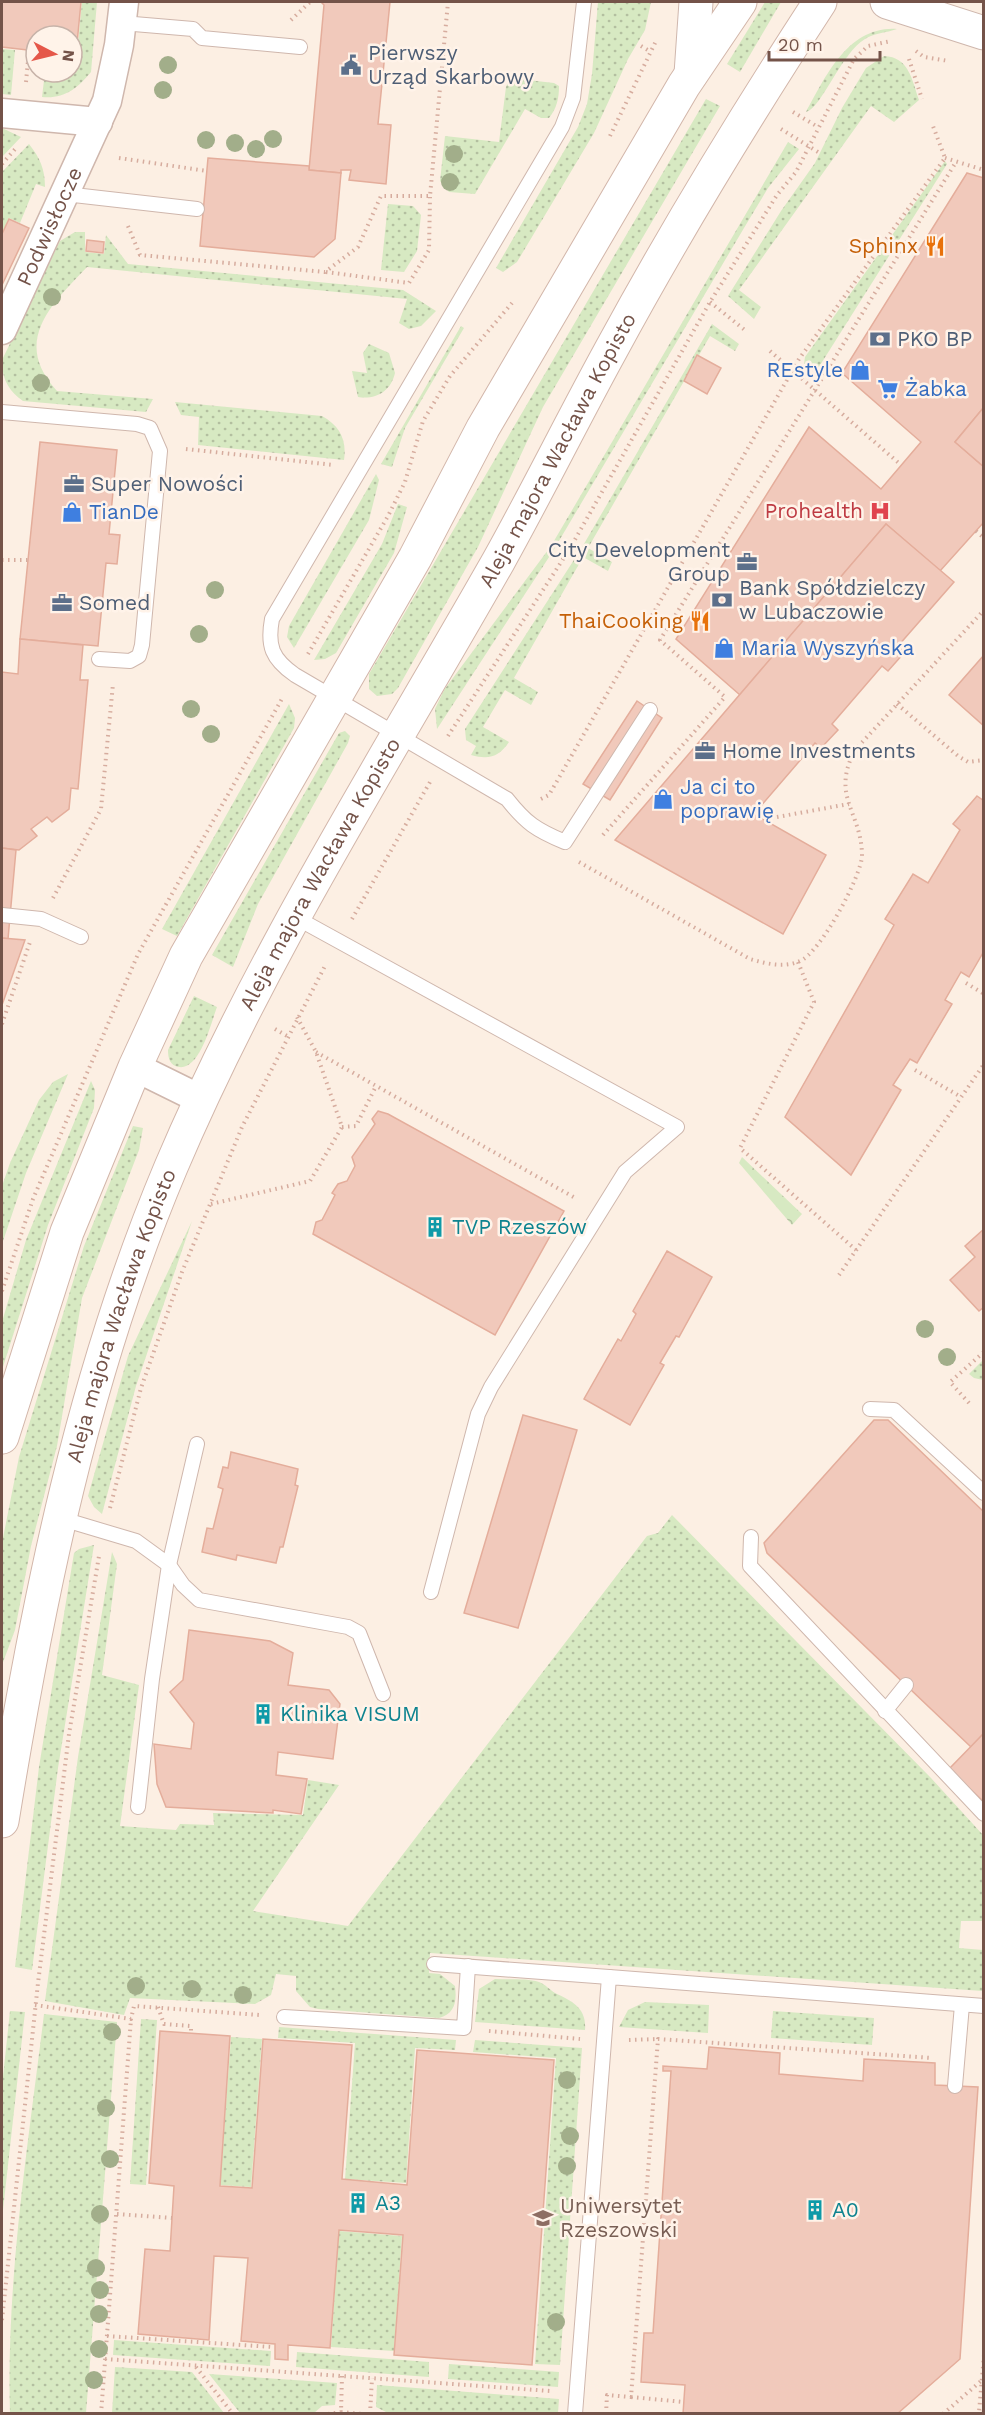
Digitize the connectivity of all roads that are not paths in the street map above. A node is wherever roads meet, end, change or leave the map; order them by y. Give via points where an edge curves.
1 (584, 2) edge
2 (696, 2) edge
3 (740, 2) edge
4 (820, 2) edge
5 (887, 2) edge
6 (123, 13) edge
7 (984, 33) edge
8 (300, 47) dead end
9 (691, 75) junction
10 (2, 113) edge
11 (98, 122) junction
12 (65, 194) junction
13 (197, 209) dead end
14 (2, 330) edge
15 (2, 412) edge
16 (99, 659) dead end
17 (335, 697) junction
18 (650, 710) dead end
19 (398, 734) junction
20 (2, 915) edge
21 (293, 916) junction
22 (81, 938) dead end
23 (135, 1067) junction
24 (202, 1100) junction
25 (870, 1409) dead end
26 (2, 1437) edge
27 (197, 1444) dead end
28 (984, 1493) edge
29 (59, 1518) junction
30 (751, 1537) dead end
31 (169, 1565) junction
32 (431, 1592) dead end
33 (906, 1685) dead end
34 (382, 1694) dead end
35 (885, 1712) junction
36 (7, 1748) edge
37 (138, 1807) dead end
38 (984, 1814) edge
39 (2, 1821) edge
40 (434, 1964) dead end
41 (468, 1966) junction
42 (609, 1977) junction
43 (962, 2005) junction
44 (984, 2006) edge
45 (284, 2017) road end
46 (955, 2086) dead end
47 (575, 2414) edge

1 - 17 lane via 573,98 562,127 272,619 270,649 285,668
2 - 9 main road
3 - 9 main road
4 - 19 main road, Aleja majora Wacława Kopisto via 761,93 615,343 500,559
5 - 7 main road
6 - 8 lane via 193,29 202,38
6 - 11 street, Podwisłocze via 114,76
9 - 17 main road via 483,428 415,558
10 - 11 street
11 - 12 street, Podwisłocze
12 - 13 lane
12 - 14 street, Podwisłocze
15 - 16 lane via 137,424 150,428 159,446 139,656 130,661
17 - 19 lane
17 - 23 main road via 186,956
18 - 19 lane via 565,842 538,831 525,822 507,799
19 - 21 main road, Aleja majora Wacława Kopisto
20 - 22 lane via 41,919
21 - 24 main road, Aleja majora Wacława Kopisto
21 - 32 lane via 677,1127 625,1172 491,1387 478,1414
23 - 24 street
23 - 26 main road via 67,1232
24 - 29 main road, Aleja majora Wacława Kopisto via 123,1294 94,1384
25 - 28 lane via 894,1410
27 - 31 lane
29 - 31 lane via 136,1541
29 - 36 main road, Aleja majora Wacława Kopisto
30 - 35 lane via 750,1566
31 - 34 lane via 199,1600 348,1627 359,1633
31 - 37 lane
33 - 35 lane
35 - 38 lane via 976,1801
36 - 39 main road, Aleja majora Wacława Kopisto
40 - 41 lane
41 - 42 lane
41 - 45 lane via 464,2028
42 - 43 lane
42 - 47 lane
43 - 44 lane
43 - 46 lane

